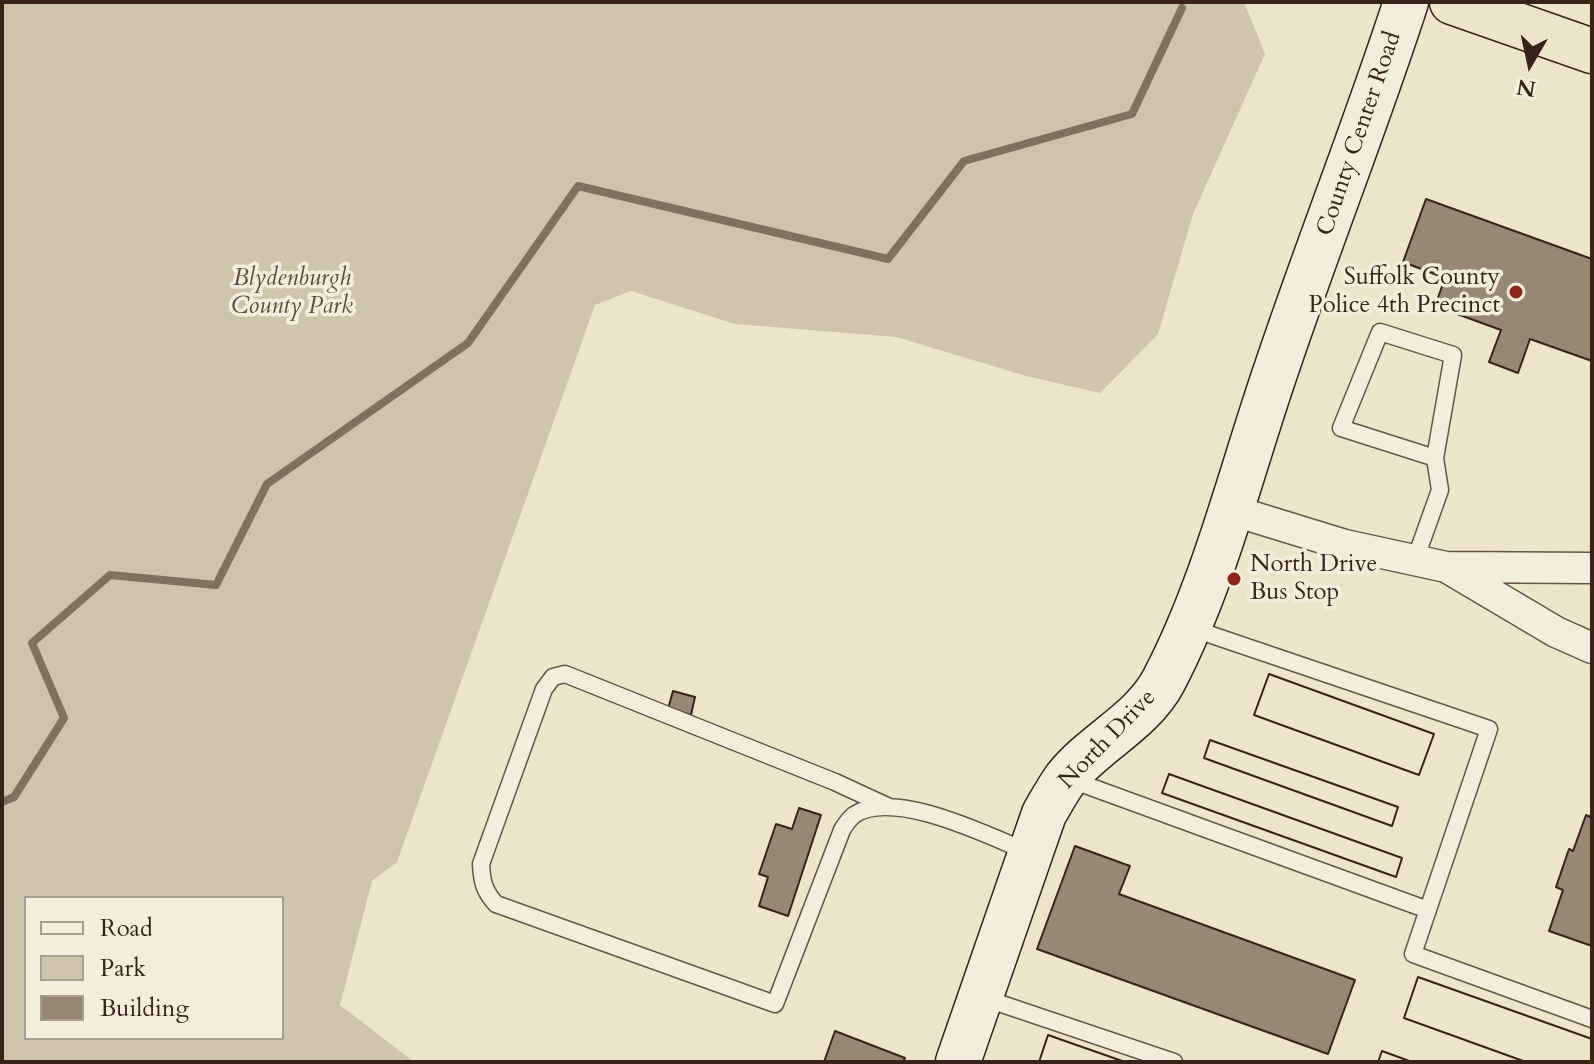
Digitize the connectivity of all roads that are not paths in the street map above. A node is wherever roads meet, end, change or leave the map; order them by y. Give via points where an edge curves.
1 (1406, 2) edge
2 (1452, 2) edge
3 (1592, 51) edge
4 (1435, 458) junction
5 (1231, 510) junction
6 (1415, 560) junction
7 (1446, 567) junction
8 (1592, 568) edge
9 (1188, 627) junction
10 (1590, 638) edge
11 (1066, 778) junction
12 (887, 806) junction
13 (1029, 852) junction
14 (1428, 910) junction
15 (980, 996) junction
16 (1592, 1019) edge
17 (958, 1062) edge
18 (1174, 1062) edge

1 - 5 street, County Center Road
2 - 3 highway
4 - 4 lane via 1453,355 1380,332 1341,428
4 - 6 lane via 1440,490
5 - 6 street
5 - 9 street, North Drive
6 - 7 street
7 - 8 street
7 - 10 street via 1556,632
9 - 11 street, North Drive via 1163,683 1144,709
9 - 14 lane via 1489,729
11 - 13 street, North Drive
11 - 14 lane
12 - 12 lane via 565,674 553,677 544,689 481,864 482,882 496,904 775,1004 842,830 855,814
12 - 13 lane via 942,816
13 - 15 street, North Drive
14 - 16 lane via 1413,954
15 - 17 street, North Drive
15 - 18 lane

